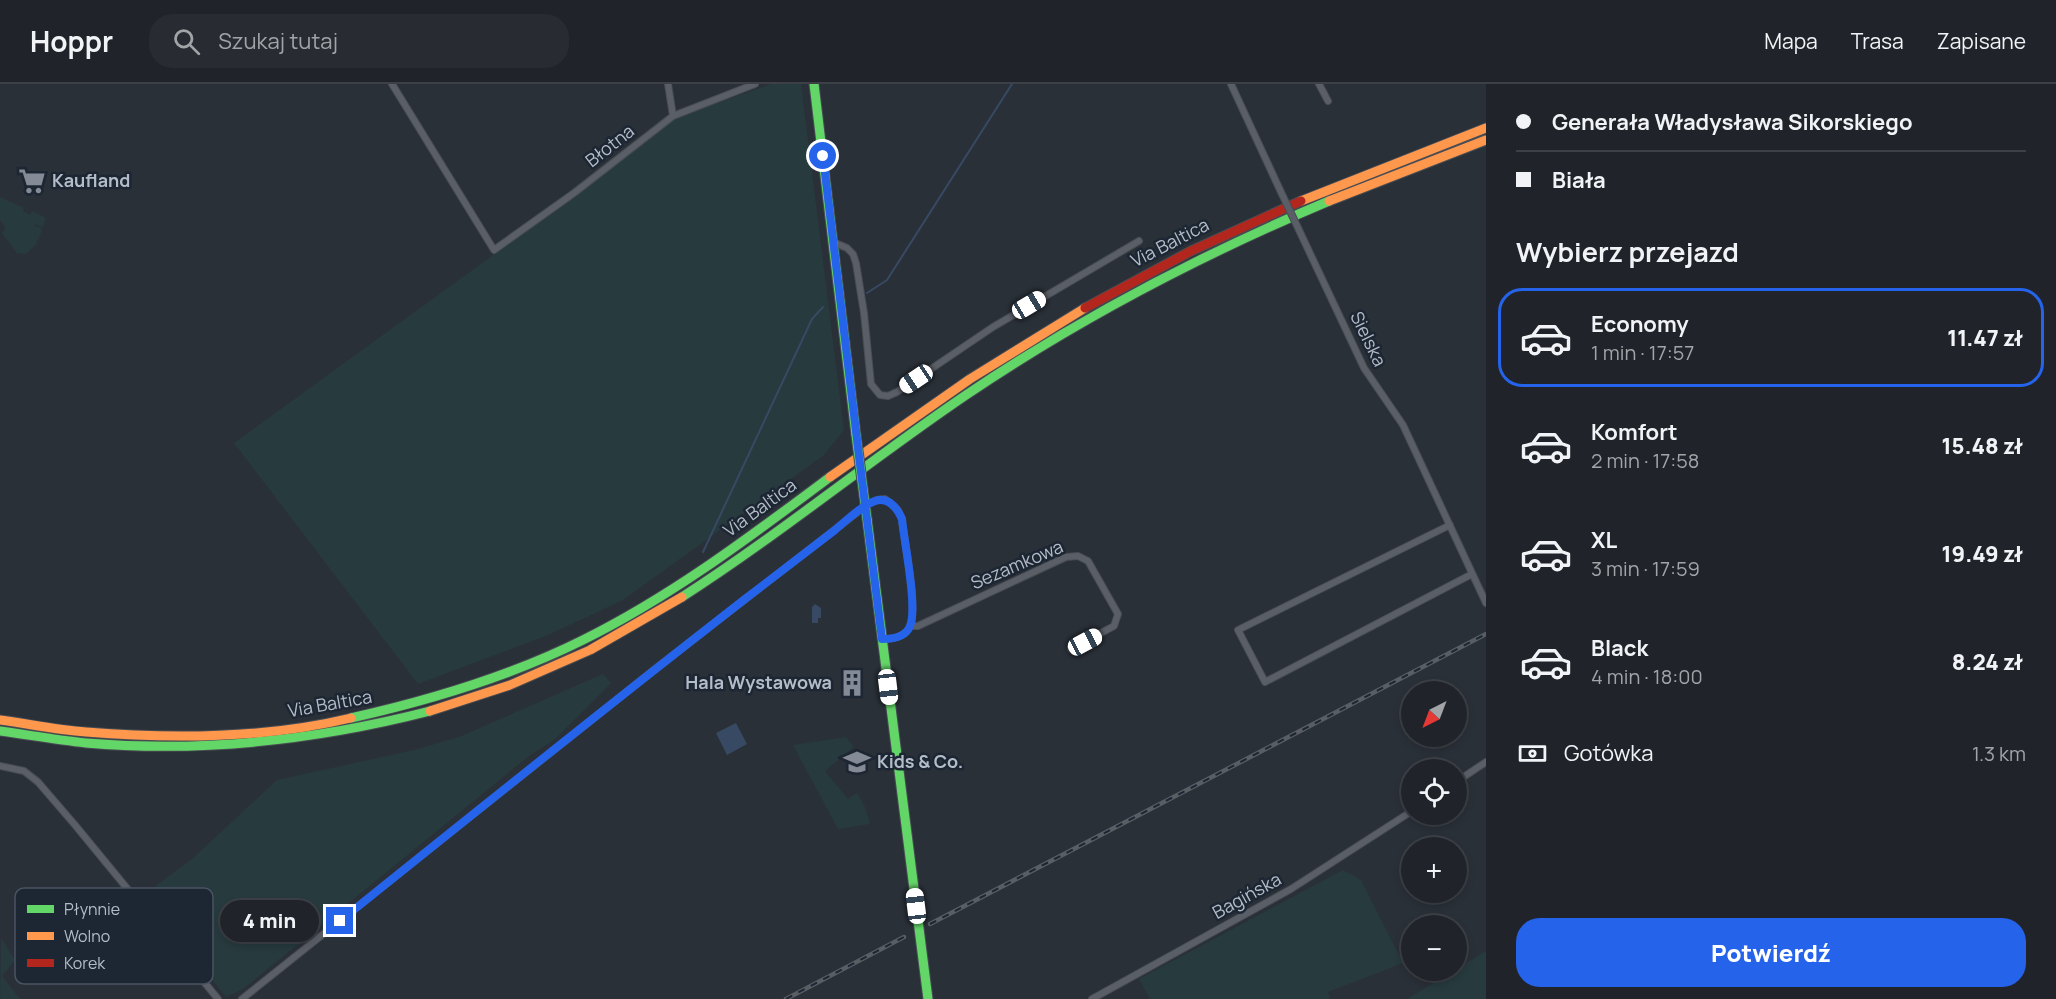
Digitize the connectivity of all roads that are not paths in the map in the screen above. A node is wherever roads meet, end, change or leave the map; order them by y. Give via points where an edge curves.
1 (392, 84) edge
2 (668, 84) edge
3 (754, 84) edge
4 (814, 84) edge
5 (1230, 84) edge
6 (1319, 84) edge
7 (1328, 101) dead end
8 (673, 116) junction
9 (1486, 128) edge
10 (1486, 140) edge
11 (1139, 241) dead end
12 (833, 242) junction
13 (1450, 525) junction
14 (1472, 574) junction
15 (1486, 603) edge
16 (911, 626) junction
17 (882, 639) junction
18 (1071, 650) dead end
19 (0, 720) edge
20 (0, 731) edge
21 (1486, 762) edge
22 (0, 766) edge
23 (1467, 775) edge
24 (1401, 818) edge
25 (127, 888) edge
26 (206, 984) edge
27 (1107, 990) junction
28 (218, 999) edge
29 (242, 999) edge
30 (928, 999) edge
31 (1092, 999) edge
32 (1111, 999) edge

1 - 8 street, Błotna via 494,250
2 - 8 street
3 - 8 street, Błotna
4 - 12 main road
5 - 13 street, Sielska, bridge via 1364,368 1403,425
6 - 7 street
9 - 19 main road, Via Baltica via 1255,220 1102,298 955,389 673,590 598,633 521,669 395,709 333,722 227,735 82,732
10 - 20 main road, Via Baltica via 1311,208 1105,309 960,399 665,608 592,649 525,679 447,707 382,724 250,744 134,747 58,741
11 - 12 street via 993,327 888,396 880,395 871,384 856,263 847,248
12 - 17 main road, bridge
13 - 14 street, Sielska
13 - 14 street via 1238,630 1265,682
14 - 15 street, Sielska
16 - 17 street, Sezamkowa via 897,638
16 - 18 street, Sezamkowa via 1066,557 1078,556 1088,561 1118,614 1114,626
16 - 29 street via 902,519 892,503 877,500 654,670
17 - 30 main road
21 - 23 street
22 - 25 street via 24,771 38,782
24 - 27 street, Bagińska via 1291,889
26 - 28 street
27 - 31 street, Bagińska
27 - 32 street

